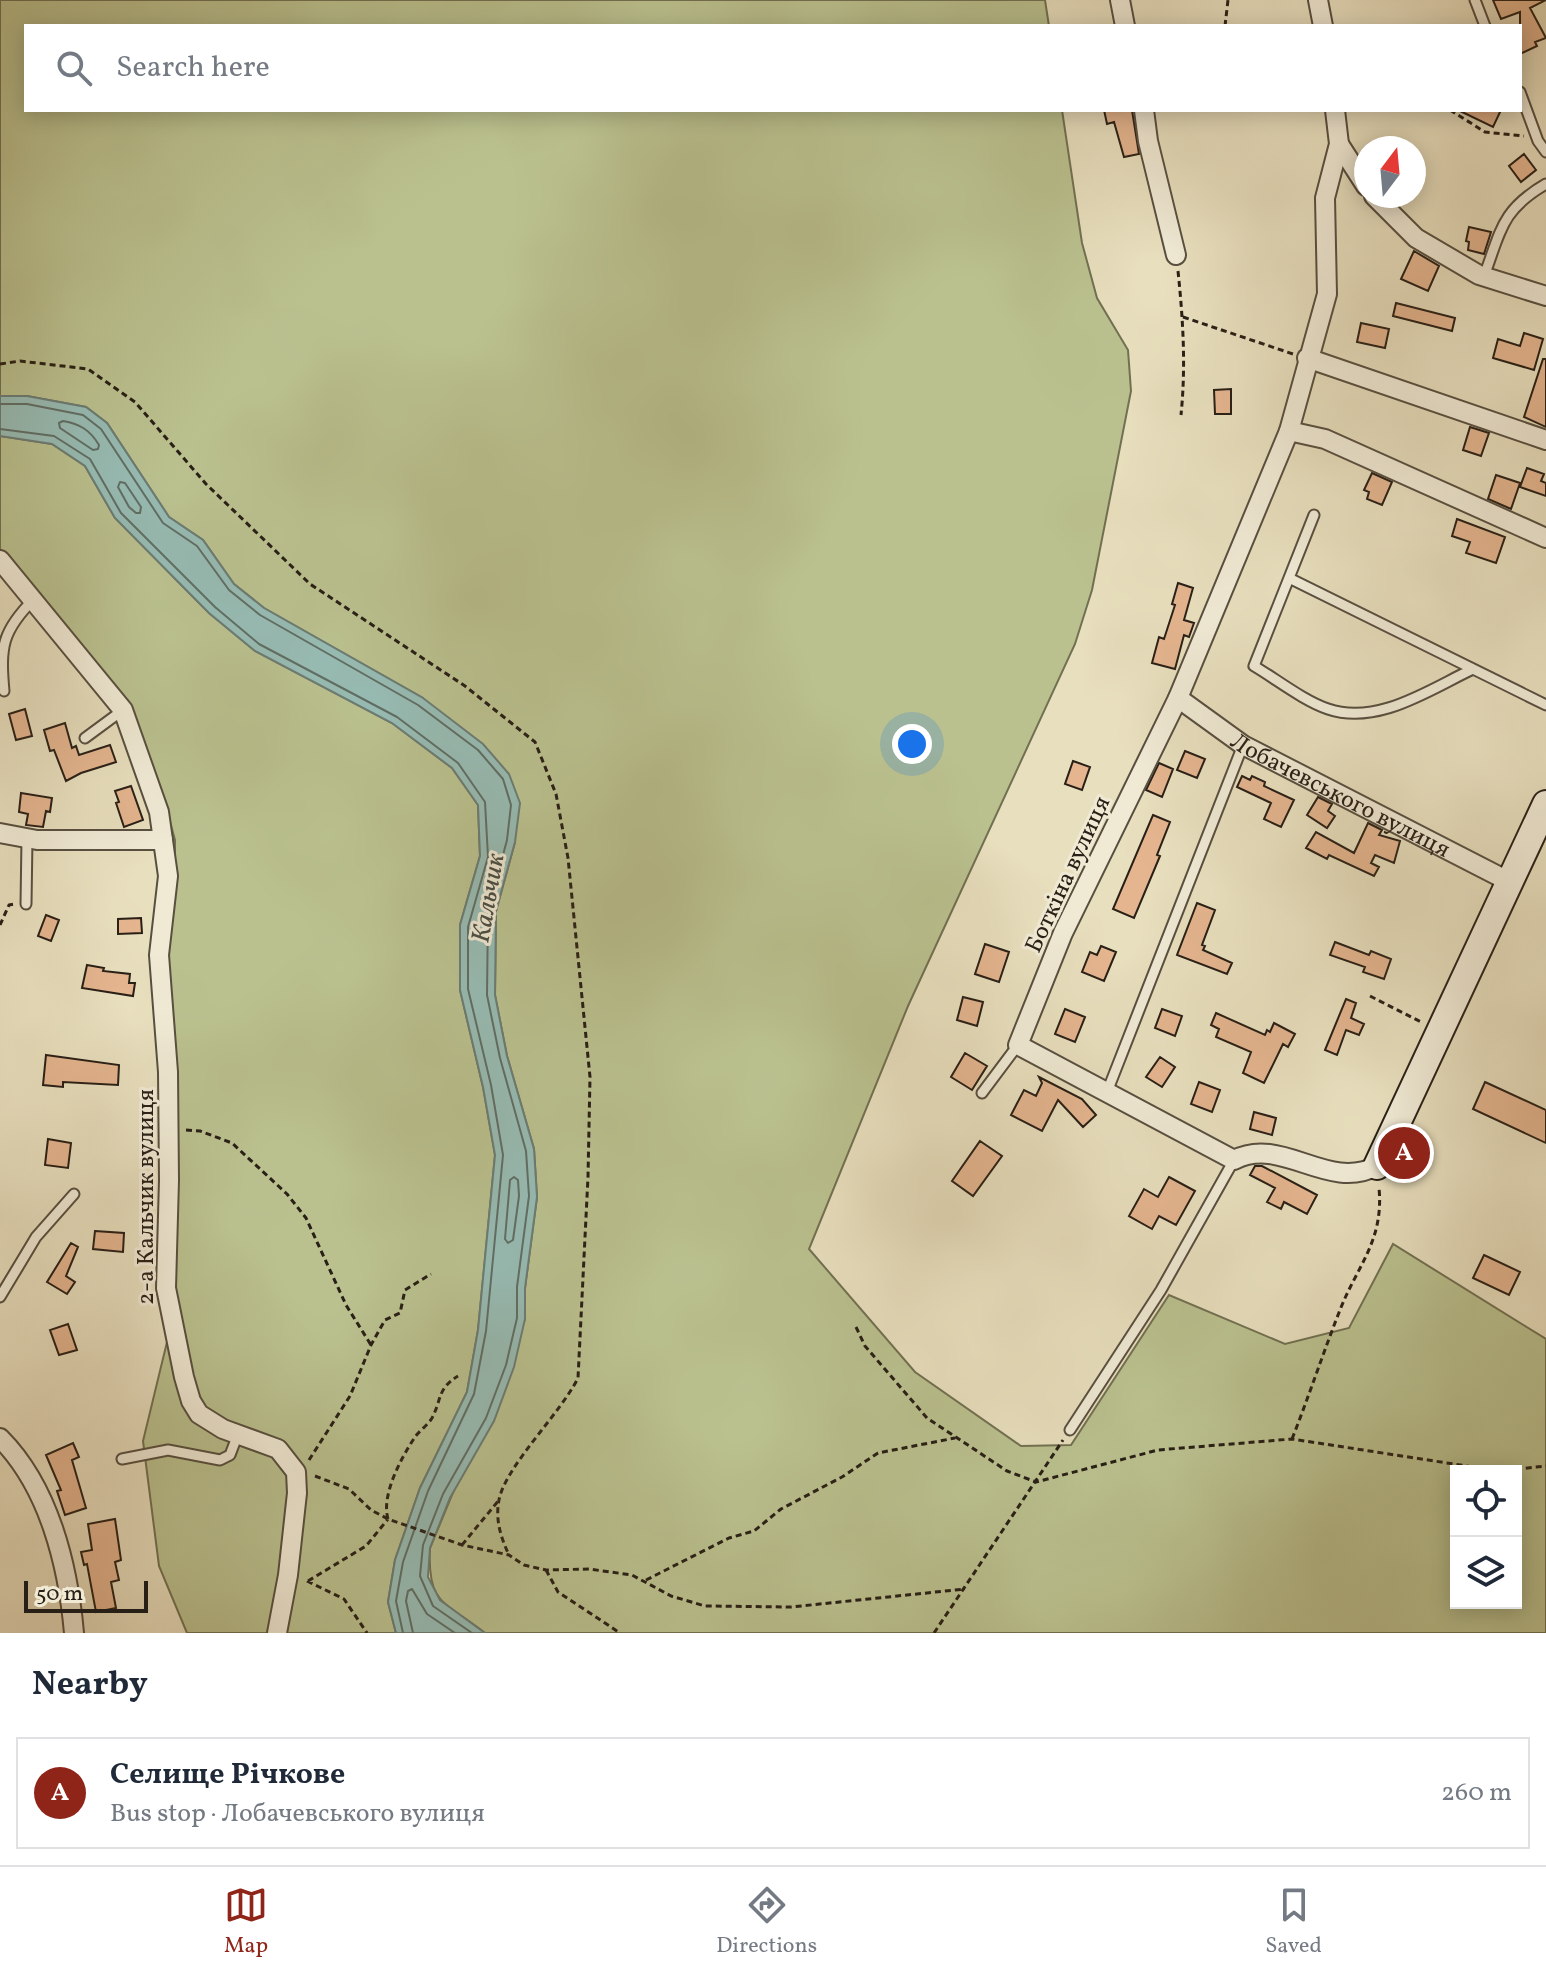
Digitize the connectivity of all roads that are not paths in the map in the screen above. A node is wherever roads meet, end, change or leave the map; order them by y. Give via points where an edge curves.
1 (1120, 0) edge
2 (1318, 0) edge
3 (1475, 0) edge
4 (1125, 24) edge
5 (1323, 24) edge
6 (1484, 24) edge
7 (1522, 97) edge
8 (1144, 112) edge
9 (1335, 112) edge
10 (1339, 144) junction
11 (1546, 152) edge
12 (1354, 167) edge
13 (1546, 184) edge
14 (1386, 208) edge
15 (1176, 255) road end
16 (1484, 276) junction
17 (1546, 296) edge
18 (1307, 358) junction
19 (1289, 431) junction
20 (1546, 440) edge
21 (1314, 515) dead end
22 (1546, 538) edge
23 (0, 560) edge
24 (1289, 578) junction
25 (34, 599) junction
26 (1473, 669) junction
27 (4, 691) dead end
28 (1178, 698) junction
29 (1546, 705) edge
30 (123, 710) junction
31 (85, 738) dead end
32 (1243, 745) junction
33 (1546, 804) edge
34 (0, 833) edge
35 (27, 839) junction
36 (163, 840) junction
37 (1510, 882) junction
38 (26, 904) road end
39 (1018, 1045) junction
40 (1107, 1092) junction
41 (982, 1093) dead end
42 (1234, 1160) junction
43 (1377, 1166) joint
44 (74, 1194) dead end
45 (0, 1297) edge
46 (1070, 1430) road end
47 (238, 1434) junction
48 (0, 1438) edge
49 (122, 1459) dead end
50 (74, 1633) edge
51 (277, 1633) edge

1 - 4 street
2 - 5 street
3 - 6 lane
7 - 11 lane
8 - 15 street
9 - 10 street
10 - 12 street
10 - 18 street via 1325,198 1327,294
13 - 16 lane via 1506,216
14 - 16 street via 1416,238
16 - 17 street
18 - 19 street, Боткіна вулиця
18 - 20 street
19 - 22 street via 1325,439
19 - 28 street, Боткіна вулиця
21 - 24 lane
23 - 25 street, 2-а Кальчик вулиця
24 - 26 lane
24 - 26 lane via 1254,666 1327,709 1352,715 1380,712
25 - 27 lane via 13,621 4,641
25 - 30 street, 2-а Кальчик вулиця
26 - 29 lane
28 - 32 street, Лобачевського вулиця
28 - 39 street, Боткіна вулиця via 1063,933
30 - 31 lane
30 - 36 street, 2-а Кальчик вулиця via 154,793
32 - 37 street, Лобачевського вулиця
32 - 40 lane
33 - 37 street
34 - 35 street
35 - 36 street
35 - 38 lane
36 - 47 street, 2-а Кальчик вулиця via 168,876 159,955 168,1059 165,1282 194,1406 210,1423
37 - 43 street
39 - 40 street
39 - 41 lane
40 - 42 street
42 - 43 street via 1249,1152 1271,1153 1340,1174 1362,1174
42 - 46 lane via 1161,1290
44 - 45 lane via 36,1237
47 - 49 lane via 230,1455 220,1460 168,1450
47 - 51 street, 2-а Кальчик вулиця via 278,1449 296,1472 288,1575
48 - 50 street via 39,1494 66,1578

